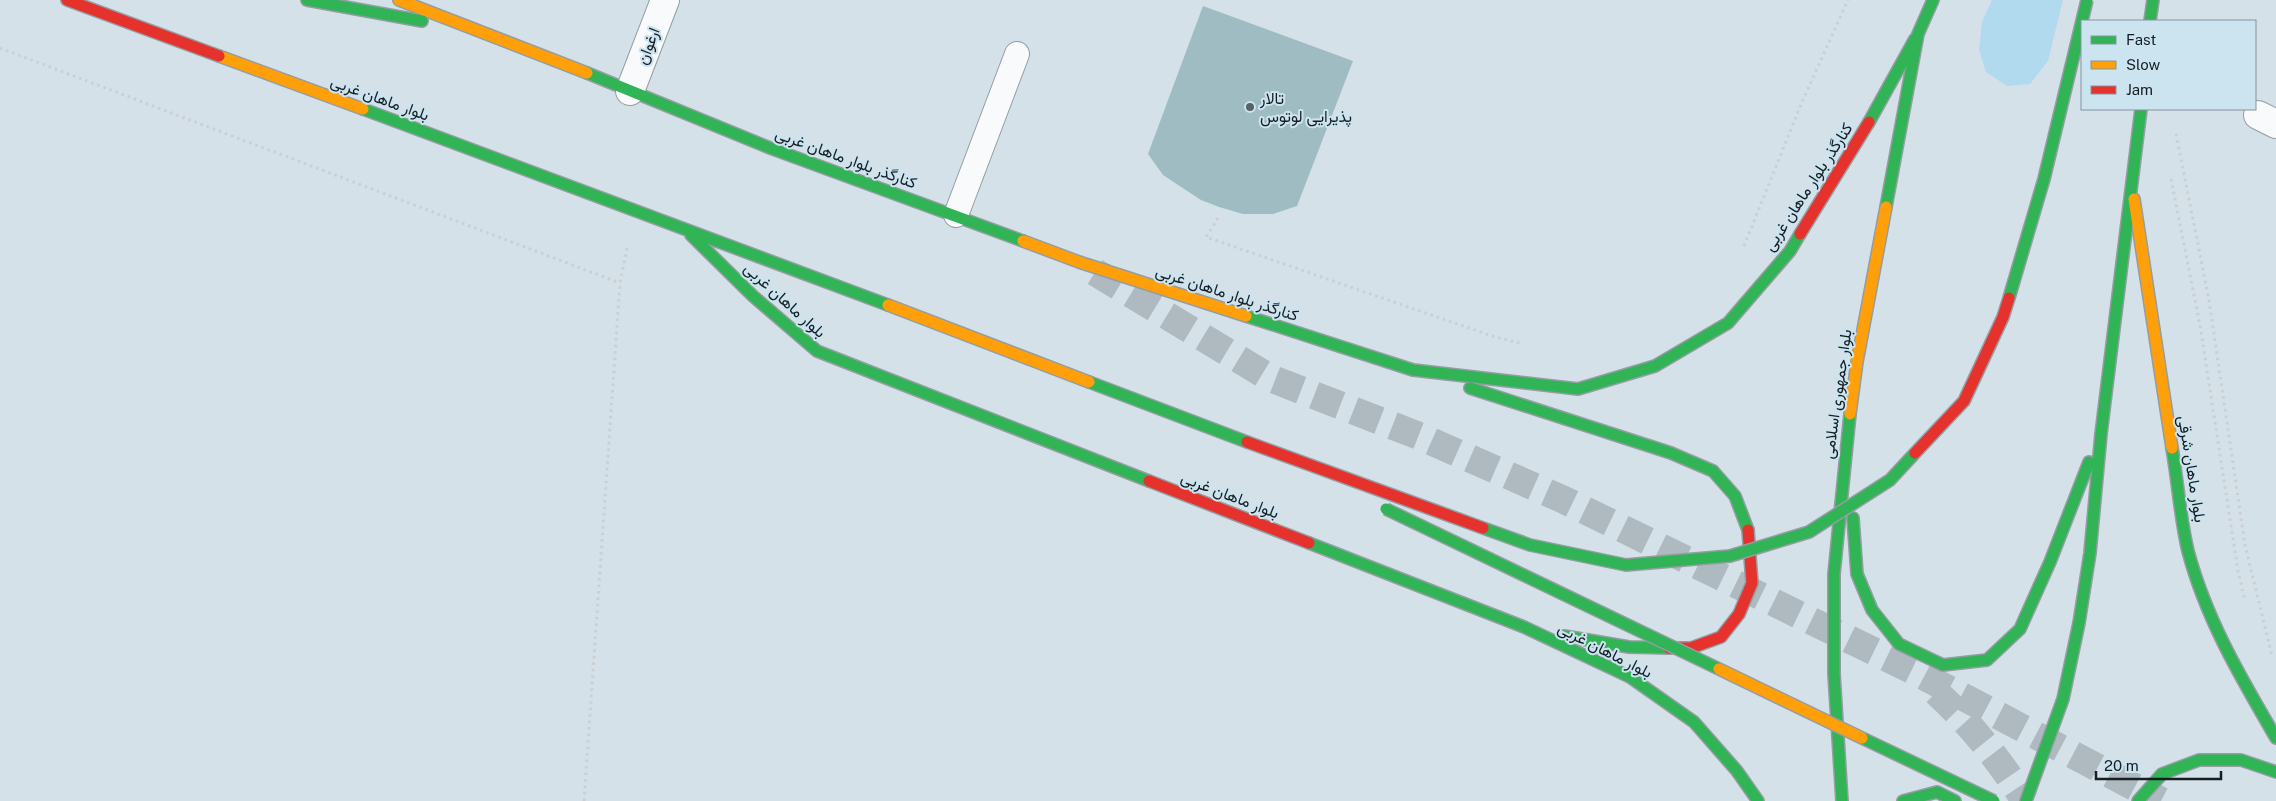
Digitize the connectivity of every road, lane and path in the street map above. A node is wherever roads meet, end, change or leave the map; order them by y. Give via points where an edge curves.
1 (67, 0) edge
2 (307, 0) edge
3 (399, 0) edge
4 (665, 0) edge
5 (1848, 0) edge
6 (1933, 0) edge
7 (2087, 0) edge
8 (2153, 0) edge
9 (2082, 20) edge
10 (2150, 20) edge
11 (2081, 25) edge
12 (490, 34) junction
13 (1918, 34) junction
14 (0, 48) edge
15 (1017, 54) dead end
16 (630, 91) junction
17 (2141, 110) edge
18 (2175, 125) dead end
19 (2169, 170) dead end
20 (2132, 188) junction
21 (635, 209) junction
22 (956, 215) junction
23 (1218, 218) dead end
24 (683, 227) junction
25 (1741, 254) dead end
26 (620, 283) junction
27 (1529, 346) dead end
28 (1857, 362) junction
29 (1413, 370) junction
30 (2101, 434) junction
31 (1247, 442) junction
32 (1355, 494) dead end
33 (1373, 503) dead end
34 (2247, 608) dead end
35 (1524, 627) junction
36 (2273, 662) dead end
37 (2276, 738) edge
38 (2276, 772) edge
39 (584, 801) edge
40 (1758, 801) edge
41 (1842, 801) edge
42 (1903, 801) edge
43 (1956, 801) edge
44 (1994, 801) edge
45 (2026, 801) edge
46 (2138, 801) edge

1 - 21 main road, بلوار ماهان غربی
2 - 12 main road
3 - 12 main road, کنارگذر بلوار ماهان غربی
4 - 16 street, ارغوان
5 - 25 path via 1802,102
6 - 13 main road, بلوار جمهوری اسلامی
7 - 9 main road, bridge
8 - 10 main road
11 - 31 main road, bridge via 2044,178 2003,316 1964,401 1890,480 1809,532 1730,556 1626,565 1530,545
12 - 16 main road, کنارگذر بلوار ماهان غربی
13 - 28 main road, بلوار جمهوری اسلامی
13 - 29 main road, کنارگذر بلوار ماهان غربی via 1861,136 1790,251 1728,323 1655,366 1578,389
14 - 26 path
15 - 22 lane
16 - 22 main road, کنارگذر بلوار ماهان غربی via 770,148
17 - 20 main road
18 - 36 path via 2209,300 2245,545
19 - 34 path via 2200,325 2238,571
20 - 30 main road
20 - 37 main road, بلوار ماهان شرقی via 2188,550 2207,609 2234,667
21 - 24 main road, بلوار ماهان غربی
21 - 26 path
22 - 29 main road, کنارگذر بلوار ماهان غربی via 1079,262
23 - 27 path via 1206,238
24 - 31 main road, بلوار ماهان غربی
24 - 35 main road, بلوار ماهان غربی via 817,351
26 - 39 path
28 - 30 main road via 1852,530 1858,574 1872,610 1899,644 1943,665 1987,660 2020,629
28 - 41 main road, بلوار جمهوری اسلامی via 1834,574 1834,674
29 - 35 main road via 1670,453 1714,471 1736,496 1748,527 1752,583 1739,614 1721,637 1691,648 1629,647
30 - 45 main road via 2090,553 2079,623 2063,699
31 - 32 main road, bridge
33 - 44 main road, bridge
35 - 40 main road, بلوار ماهان غربی via 1630,677 1694,722 1737,771
38 - 46 main road via 2241,760 2199,760 2162,774
42 - 43 main road via 1937,792

